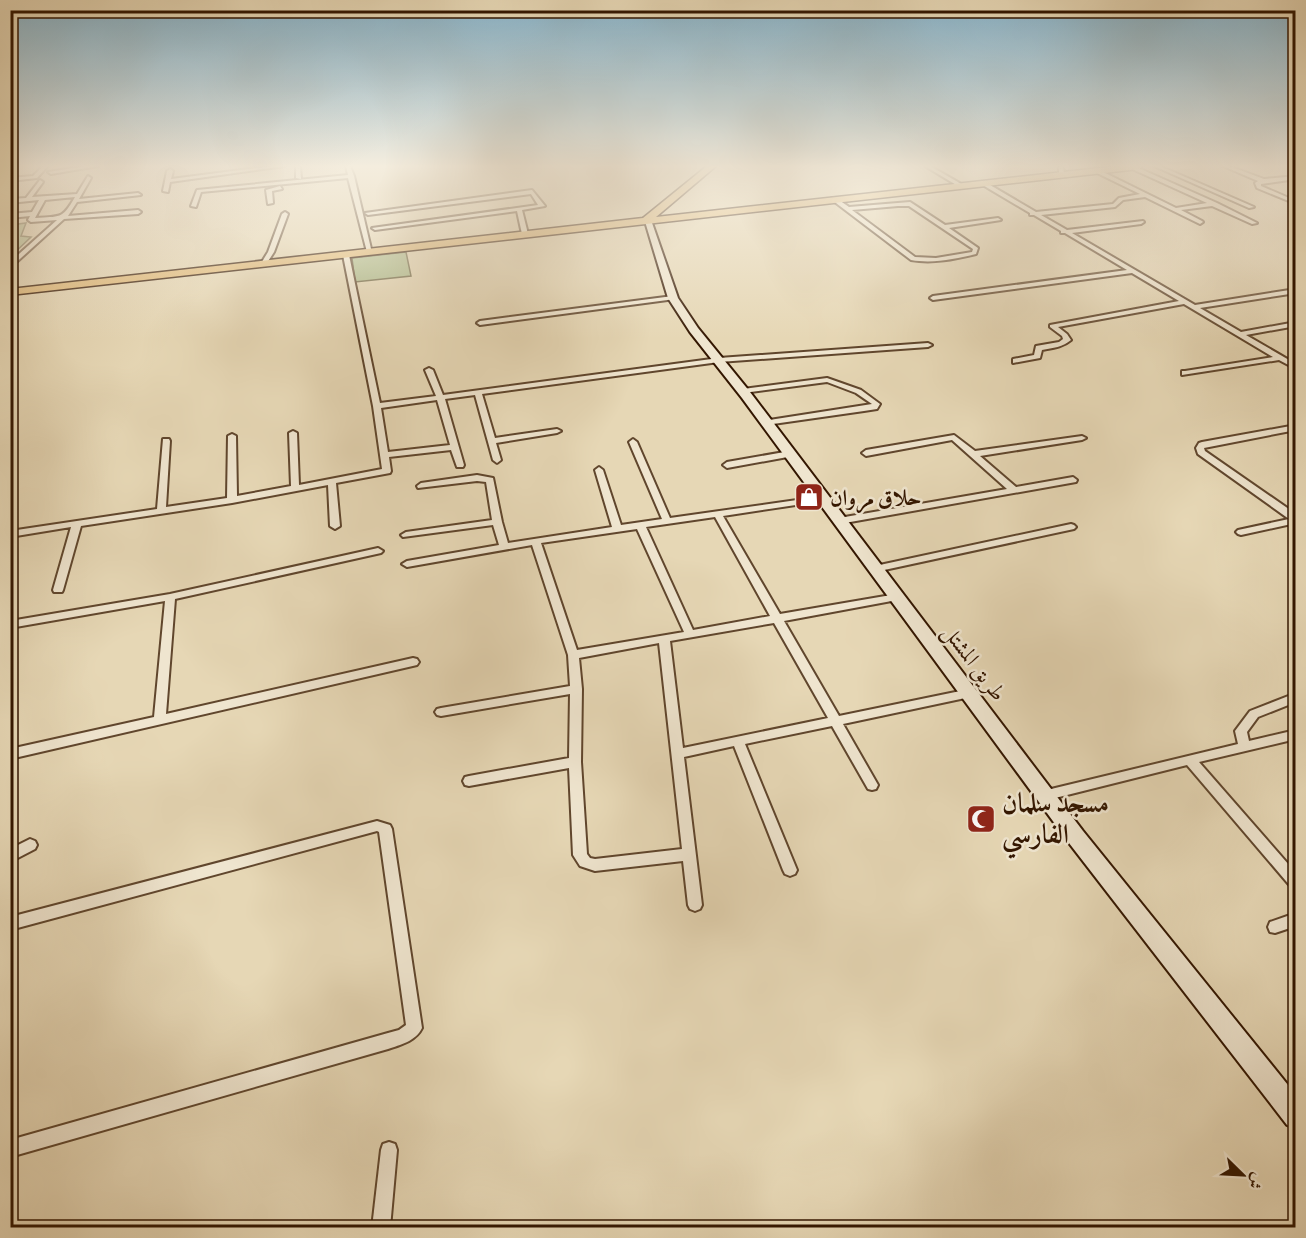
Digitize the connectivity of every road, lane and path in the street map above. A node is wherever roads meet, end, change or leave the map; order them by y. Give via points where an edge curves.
1 (57, 224) edge
2 (282, 224) edge
3 (363, 224) edge
4 (407, 224) edge
5 (523, 224) edge
6 (651, 224) joint
7 (868, 224) edge
8 (937, 224) edge
9 (968, 224) edge
10 (1049, 224) edge
11 (1127, 224) edge
12 (942, 227) junction
13 (375, 228) dead end
14 (1063, 232) junction
15 (525, 234) junction
16 (370, 252) junction
17 (346, 255) junction
18 (263, 265) junction
19 (10, 266) edge
20 (1133, 271) junction
21 (1296, 291) edge
22 (10, 292) edge
23 (673, 298) junction
24 (933, 298) dead end
25 (1185, 302) junction
26 (1192, 307) junction
27 (480, 323) dead end
28 (1296, 324) edge
29 (1239, 333) junction
30 (928, 345) dead end
31 (1279, 358) junction
32 (719, 360) junction
33 (1016, 361) dead end
34 (1296, 367) edge
35 (429, 370) dead end
36 (1185, 373) dead end
37 (743, 391) junction
38 (478, 393) junction
39 (440, 398) junction
40 (377, 406) junction
41 (766, 423) junction
42 (1296, 427) edge
43 (557, 431) dead end
44 (293, 433) dead end
45 (232, 436) dead end
46 (1082, 438) dead end
47 (166, 441) dead end
48 (491, 441) junction
49 (633, 442) dead end
50 (455, 447) junction
51 (866, 453) dead end
52 (789, 454) junction
53 (974, 454) junction
54 (385, 455) junction
55 (497, 460) dead end
56 (460, 465) dead end
57 (726, 465) dead end
58 (599, 470) dead end
59 (1073, 480) dead end
60 (332, 482) junction
61 (421, 486) dead end
62 (295, 488) junction
63 (1014, 490) junction
64 (822, 498) junction
65 (232, 500) junction
66 (161, 510) junction
67 (717, 513) junction
68 (1296, 520) edge
69 (667, 521) junction
70 (839, 521) junction
71 (497, 522) junction
72 (77, 523) junction
73 (335, 525) dead end
74 (640, 525) junction
75 (1071, 527) dead end
76 (617, 529) junction
77 (1241, 532) dead end
78 (10, 534) edge
79 (406, 535) dead end
80 (536, 541) junction
81 (505, 548) junction
82 (378, 551) dead end
83 (407, 564) dead end
84 (875, 569) junction
85 (58, 590) dead end
86 (170, 597) junction
87 (897, 597) junction
88 (776, 619) junction
89 (10, 625) edge
90 (690, 634) junction
91 (664, 639) junction
92 (573, 655) junction
93 (413, 662) dead end
94 (576, 689) junction
95 (970, 693) junction
96 (1296, 697) edge
97 (441, 712) dead end
98 (160, 719) junction
99 (834, 721) junction
100 (1295, 735) edge
101 (738, 741) junction
102 (1244, 746) junction
103 (679, 753) junction
104 (10, 754) edge
105 (1190, 760) junction
106 (575, 762) junction
107 (469, 781) dead end
108 (872, 785) dead end
109 (1047, 795) junction
110 (30, 845) dead end
111 (690, 854) junction
112 (10, 856) edge
113 (790, 870) dead end
114 (1296, 883) edge
115 (695, 905) dead end
116 (1296, 919) edge
117 (10, 924) edge
118 (1275, 927) dead end
119 (1296, 1116) edge
120 (10, 1149) edge
121 (389, 1150) dead end
122 (381, 1227) edge

1 - 19 street
2 - 18 street
3 - 16 street
4 - 13 street
5 - 15 street
6 - 15 main road
6 - 23 main road, طريق المشتل
7 - 12 street via 913,259 974,253 976,249
8 - 12 street
9 - 12 street
10 - 14 street
11 - 14 street
14 - 20 street
15 - 16 main road
16 - 17 main road
17 - 18 main road
17 - 40 street
18 - 22 main road
20 - 24 street
20 - 25 street
21 - 26 street
23 - 27 street
23 - 32 main road, طريق المشتل
25 - 26 street
25 - 33 street via 1054,324 1052,328 1065,335 1066,340 1038,348 1037,356
26 - 29 street
28 - 29 street
29 - 31 street
30 - 32 street
31 - 34 street
31 - 36 street
32 - 37 main road, طريق المشتل
32 - 38 street
35 - 39 street
37 - 41 main road, طريق المشتل
37 - 41 street via 827,380 859,390 876,404 871,408
38 - 39 street
38 - 48 street
39 - 40 street
39 - 50 street
40 - 54 street
41 - 52 main road, طريق المشتل
42 - 68 street via 1200,448
43 - 48 street
44 - 62 street
45 - 65 street
46 - 53 street
47 - 66 street
48 - 55 street
49 - 69 street
50 - 54 street
50 - 56 street
51 - 53 street via 948,437 959,440
52 - 57 street
52 - 64 main road, طريق المشتل
53 - 63 street
54 - 60 street via 385,473
58 - 76 street
59 - 63 street
60 - 62 street
60 - 73 street
61 - 71 street via 477,478 490,480
62 - 65 street
63 - 70 street
64 - 67 street
64 - 70 main road, طريق المشتل
65 - 66 street
66 - 72 street
67 - 69 street
67 - 88 street
68 - 77 street
69 - 74 street
70 - 84 main road, طريق المشتل
71 - 79 street
71 - 81 street
72 - 78 street
72 - 85 street
74 - 76 street
74 - 90 street
75 - 84 street
76 - 80 street
80 - 81 street
80 - 92 street
81 - 83 street
82 - 86 street
84 - 87 main road, طريق المشتل
86 - 89 street
86 - 98 street
87 - 88 street
87 - 95 main road, طريق المشتل
88 - 90 street
88 - 99 street
90 - 91 street
91 - 92 street
91 - 103 street
92 - 94 street
93 - 98 street
94 - 97 street
94 - 106 street
95 - 99 street
95 - 109 main road, طريق المشتل
96 - 102 street via 1254,714 1241,731
98 - 104 street
99 - 101 street
99 - 108 street
100 - 102 street
101 - 103 street
101 - 113 street
102 - 105 street
103 - 111 street
105 - 109 street
105 - 114 street
106 - 107 street
106 - 111 street via 580,855 585,862
109 - 119 main road, طريق المشتل
110 - 112 street
111 - 115 street
116 - 118 street
117 - 120 street via 377,826 385,829 414,1028 388,1041
121 - 122 street

